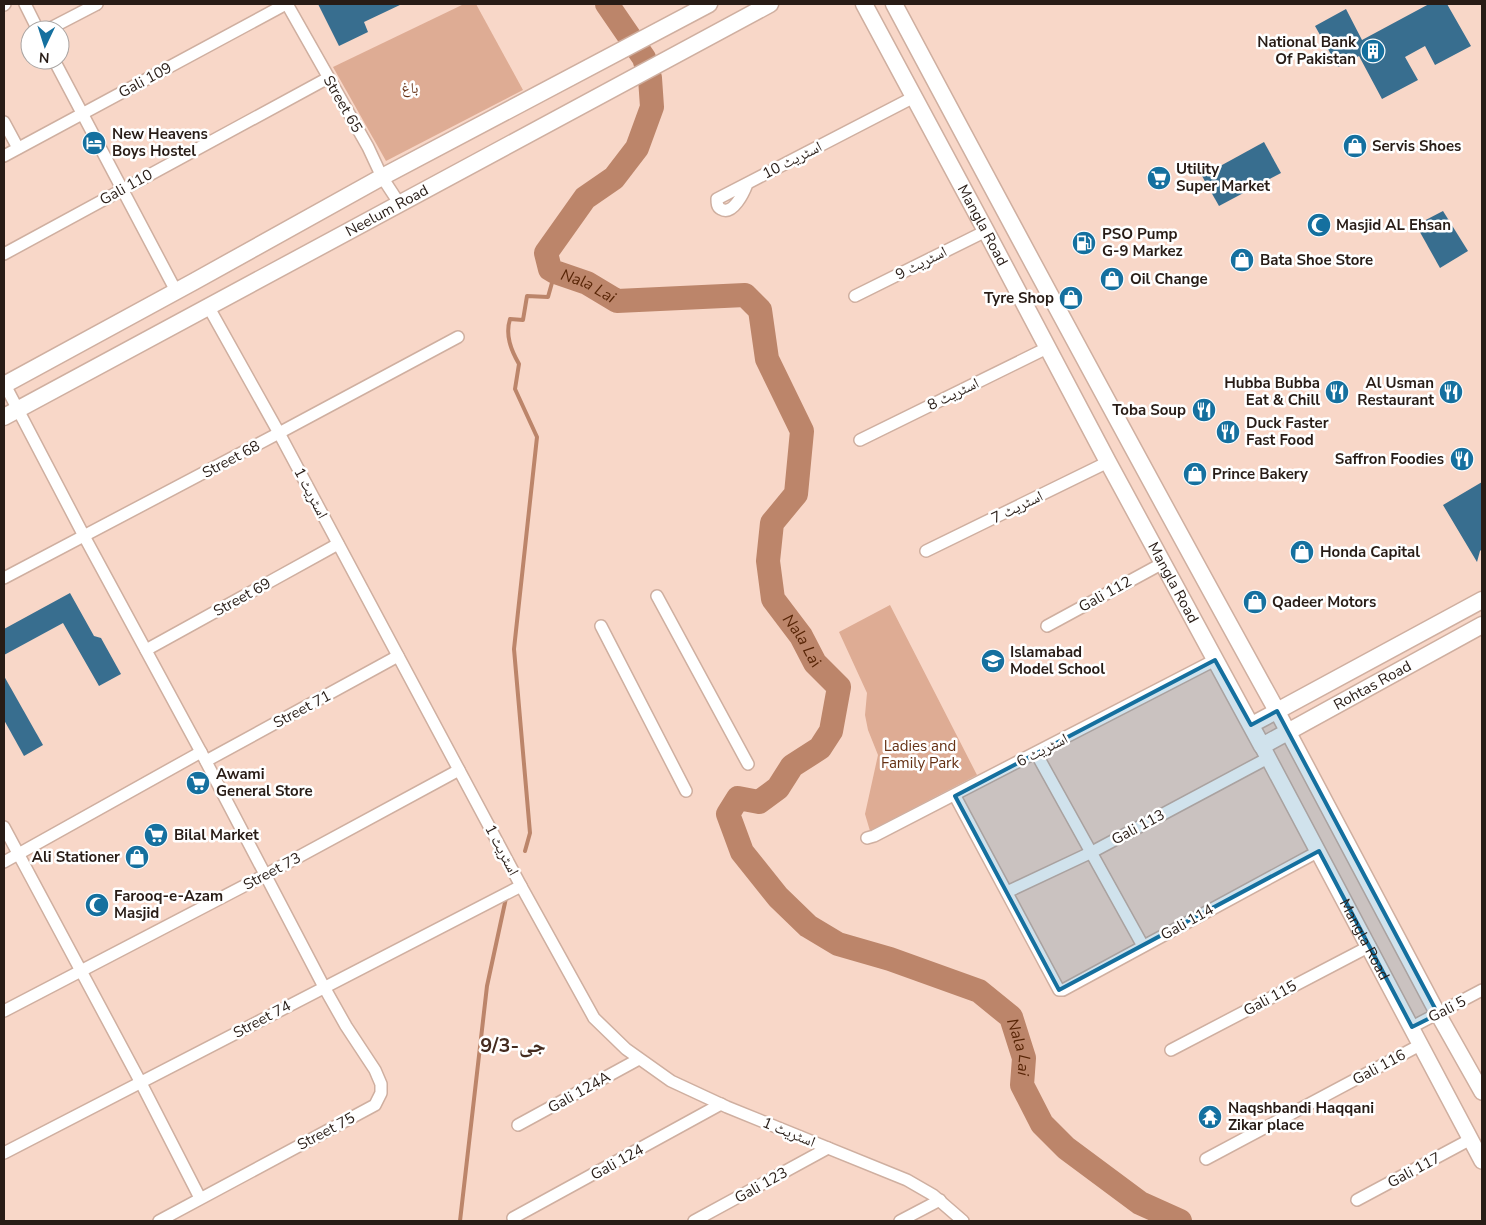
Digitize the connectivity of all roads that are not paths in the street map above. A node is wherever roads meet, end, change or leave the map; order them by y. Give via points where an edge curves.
1 (25, 4) edge
2 (97, 4) edge
3 (287, 4) edge
4 (709, 4) edge
5 (770, 4) edge
6 (864, 4) edge
7 (894, 4) edge
8 (33, 20) edge
9 (66, 20) edge
10 (59, 70) edge
11 (328, 78) junction
12 (914, 97) junction
13 (83, 113) junction
14 (4, 122) edge
15 (18, 148) junction
16 (4, 156) edge
17 (382, 177) junction
18 (747, 184) dead end
19 (122, 189) junction
20 (399, 203) junction
21 (986, 231) junction
22 (4, 254) edge
23 (176, 292) junction
24 (856, 296) dead end
25 (208, 306) junction
26 (458, 337) dead end
27 (1047, 348) junction
28 (4, 384) edge
29 (19, 409) junction
30 (4, 417) edge
31 (279, 434) junction
32 (860, 440) dead end
33 (1108, 462) junction
34 (84, 536) junction
35 (338, 544) junction
36 (926, 551) dead end
37 (1163, 563) junction
38 (4, 578) edge
39 (657, 596) dead end
40 (1482, 600) edge
41 (1482, 625) edge
42 (602, 626) dead end
43 (1047, 626) dead end
44 (146, 650) junction
45 (398, 656) junction
46 (1215, 660) junction
47 (1277, 711) junction
48 (1251, 725) junction
49 (1288, 732) junction
50 (1265, 752) junction
51 (1036, 753) junction
52 (204, 757) junction
53 (748, 764) dead end
54 (459, 770) junction
55 (686, 791) dead end
56 (955, 796) junction
57 (4, 827) edge
58 (867, 838) dead end
59 (1319, 851) junction
60 (1092, 852) junction
61 (18, 854) junction
62 (4, 862) edge
63 (265, 875) junction
64 (522, 886) junction
65 (1007, 892) junction
66 (1143, 946) junction
67 (1370, 946) junction
68 (81, 972) junction
69 (324, 987) junction
70 (1482, 990) edge
71 (4, 1011) edge
72 (1438, 1014) junction
73 (1412, 1027) junction
74 (1420, 1045) junction
75 (1170, 1050) dead end
76 (639, 1059) junction
77 (141, 1083) junction
78 (1482, 1092) edge
79 (721, 1104) junction
80 (518, 1125) dead end
81 (1471, 1140) junction
82 (828, 1148) junction
83 (4, 1153) edge
84 (1206, 1159) dead end
85 (1482, 1161) edge
86 (200, 1198) junction
87 (940, 1200) junction
88 (1356, 1200) dead end
89 (181, 1216) edge
90 (513, 1218) dead end
91 (159, 1221) edge
92 (694, 1221) edge
93 (900, 1221) edge
94 (964, 1221) edge

1 - 8 street
2 - 9 street
3 - 11 street, Street 65
3 - 13 street, Gali 109
4 - 17 main road, Neelum Road
5 - 20 main road, Neelum Road
6 - 12 main road, Mangla Road
7 - 47 main road, Mangla Road via 1128,442
10 - 13 street
11 - 17 street, Street 65
11 - 19 street, Gali 110
12 - 18 street, اسٹریٹ 10 via 717,199 716,204 724,211 731,210
12 - 21 main road, Mangla Road
13 - 15 street, Gali 109
13 - 19 street
14 - 15 street
15 - 16 street, Gali 109
17 - 20 street, Street 65
17 - 23 main road, Neelum Road
19 - 22 street, Gali 110
19 - 23 street
20 - 25 main road, Neelum Road
21 - 24 street, اسٹریٹ 9
21 - 27 main road, Mangla Road
23 - 28 main road, Neelum Road
25 - 29 main road, Neelum Road
25 - 31 street, اسٹریٹ 1
26 - 31 street, Street 68
27 - 32 street, اسٹریٹ 8
27 - 33 main road, Mangla Road
28 - 29 street, Street 75
29 - 30 main road, Neelum Road
29 - 34 street, Street 75
31 - 34 street, Street 68
31 - 35 street, اسٹریٹ 1
33 - 36 street, اسٹریٹ 7
33 - 37 main road, Mangla Road
34 - 38 street, Street 68
34 - 44 street, Street 75
35 - 44 street, Street 69
35 - 45 street, اسٹریٹ 1
37 - 43 street, Gali 112
37 - 46 main road, Mangla Road
39 - 53 street
40 - 47 main road, Rohtas Road
41 - 49 main road, Rohtas Road
42 - 55 street
44 - 52 street, Street 75
45 - 52 street, Street 71
45 - 54 street, اسٹریٹ 1
46 - 48 main road, Mangla Road
46 - 51 street, اسٹریٹ 6
47 - 48 street
47 - 49 street, Mangla Road
48 - 50 main road, Mangla Road
49 - 50 main road, Rohtas Road
49 - 72 street, Mangla Road
50 - 59 street, Mangla Road
50 - 60 street, Gali 113
51 - 56 street, اسٹریٹ 6
51 - 60 street
52 - 61 street, Street 71
52 - 63 street, Street 75
54 - 63 street, Street 73
54 - 64 street, اسٹریٹ 1
56 - 58 street, اسٹریٹ 6
56 - 65 street
57 - 61 street
59 - 66 street, Gali 114
59 - 67 street, Mangla Road
60 - 65 street, Gali 113
60 - 66 street
61 - 62 street, Street 71
61 - 68 street
63 - 68 street, Street 73
63 - 69 street, Street 75
64 - 69 street, Street 74
64 - 76 street, اسٹریٹ 1 via 594,1018
65 - 66 street, Gali 114 via 1059,990
67 - 73 street, Mangla Road
67 - 75 street, Gali 115
68 - 71 street, Street 73
68 - 77 street
69 - 77 street, Street 74
69 - 86 street, Street 75 via 381,1084 381,1093 374,1105
70 - 72 street, Gali 5
72 - 73 street, Gali 5
72 - 78 street, Mangla Road
73 - 74 street, Mangla Road
74 - 81 street, Mangla Road
74 - 84 street, Gali 116
76 - 79 street, اسٹریٹ 1 via 671,1081
76 - 80 street, Gali 124A
77 - 83 street, Street 74
77 - 86 street
79 - 82 street, اسٹریٹ 1
79 - 90 street, Gali 124
81 - 85 street, Mangla Road
81 - 88 street, Gali 117
82 - 87 street, اسٹریٹ 1 via 907,1180
82 - 92 street, Gali 123
86 - 89 street, Street 75
87 - 93 street
87 - 94 street, اسٹریٹ 1
89 - 91 street, Street 75

